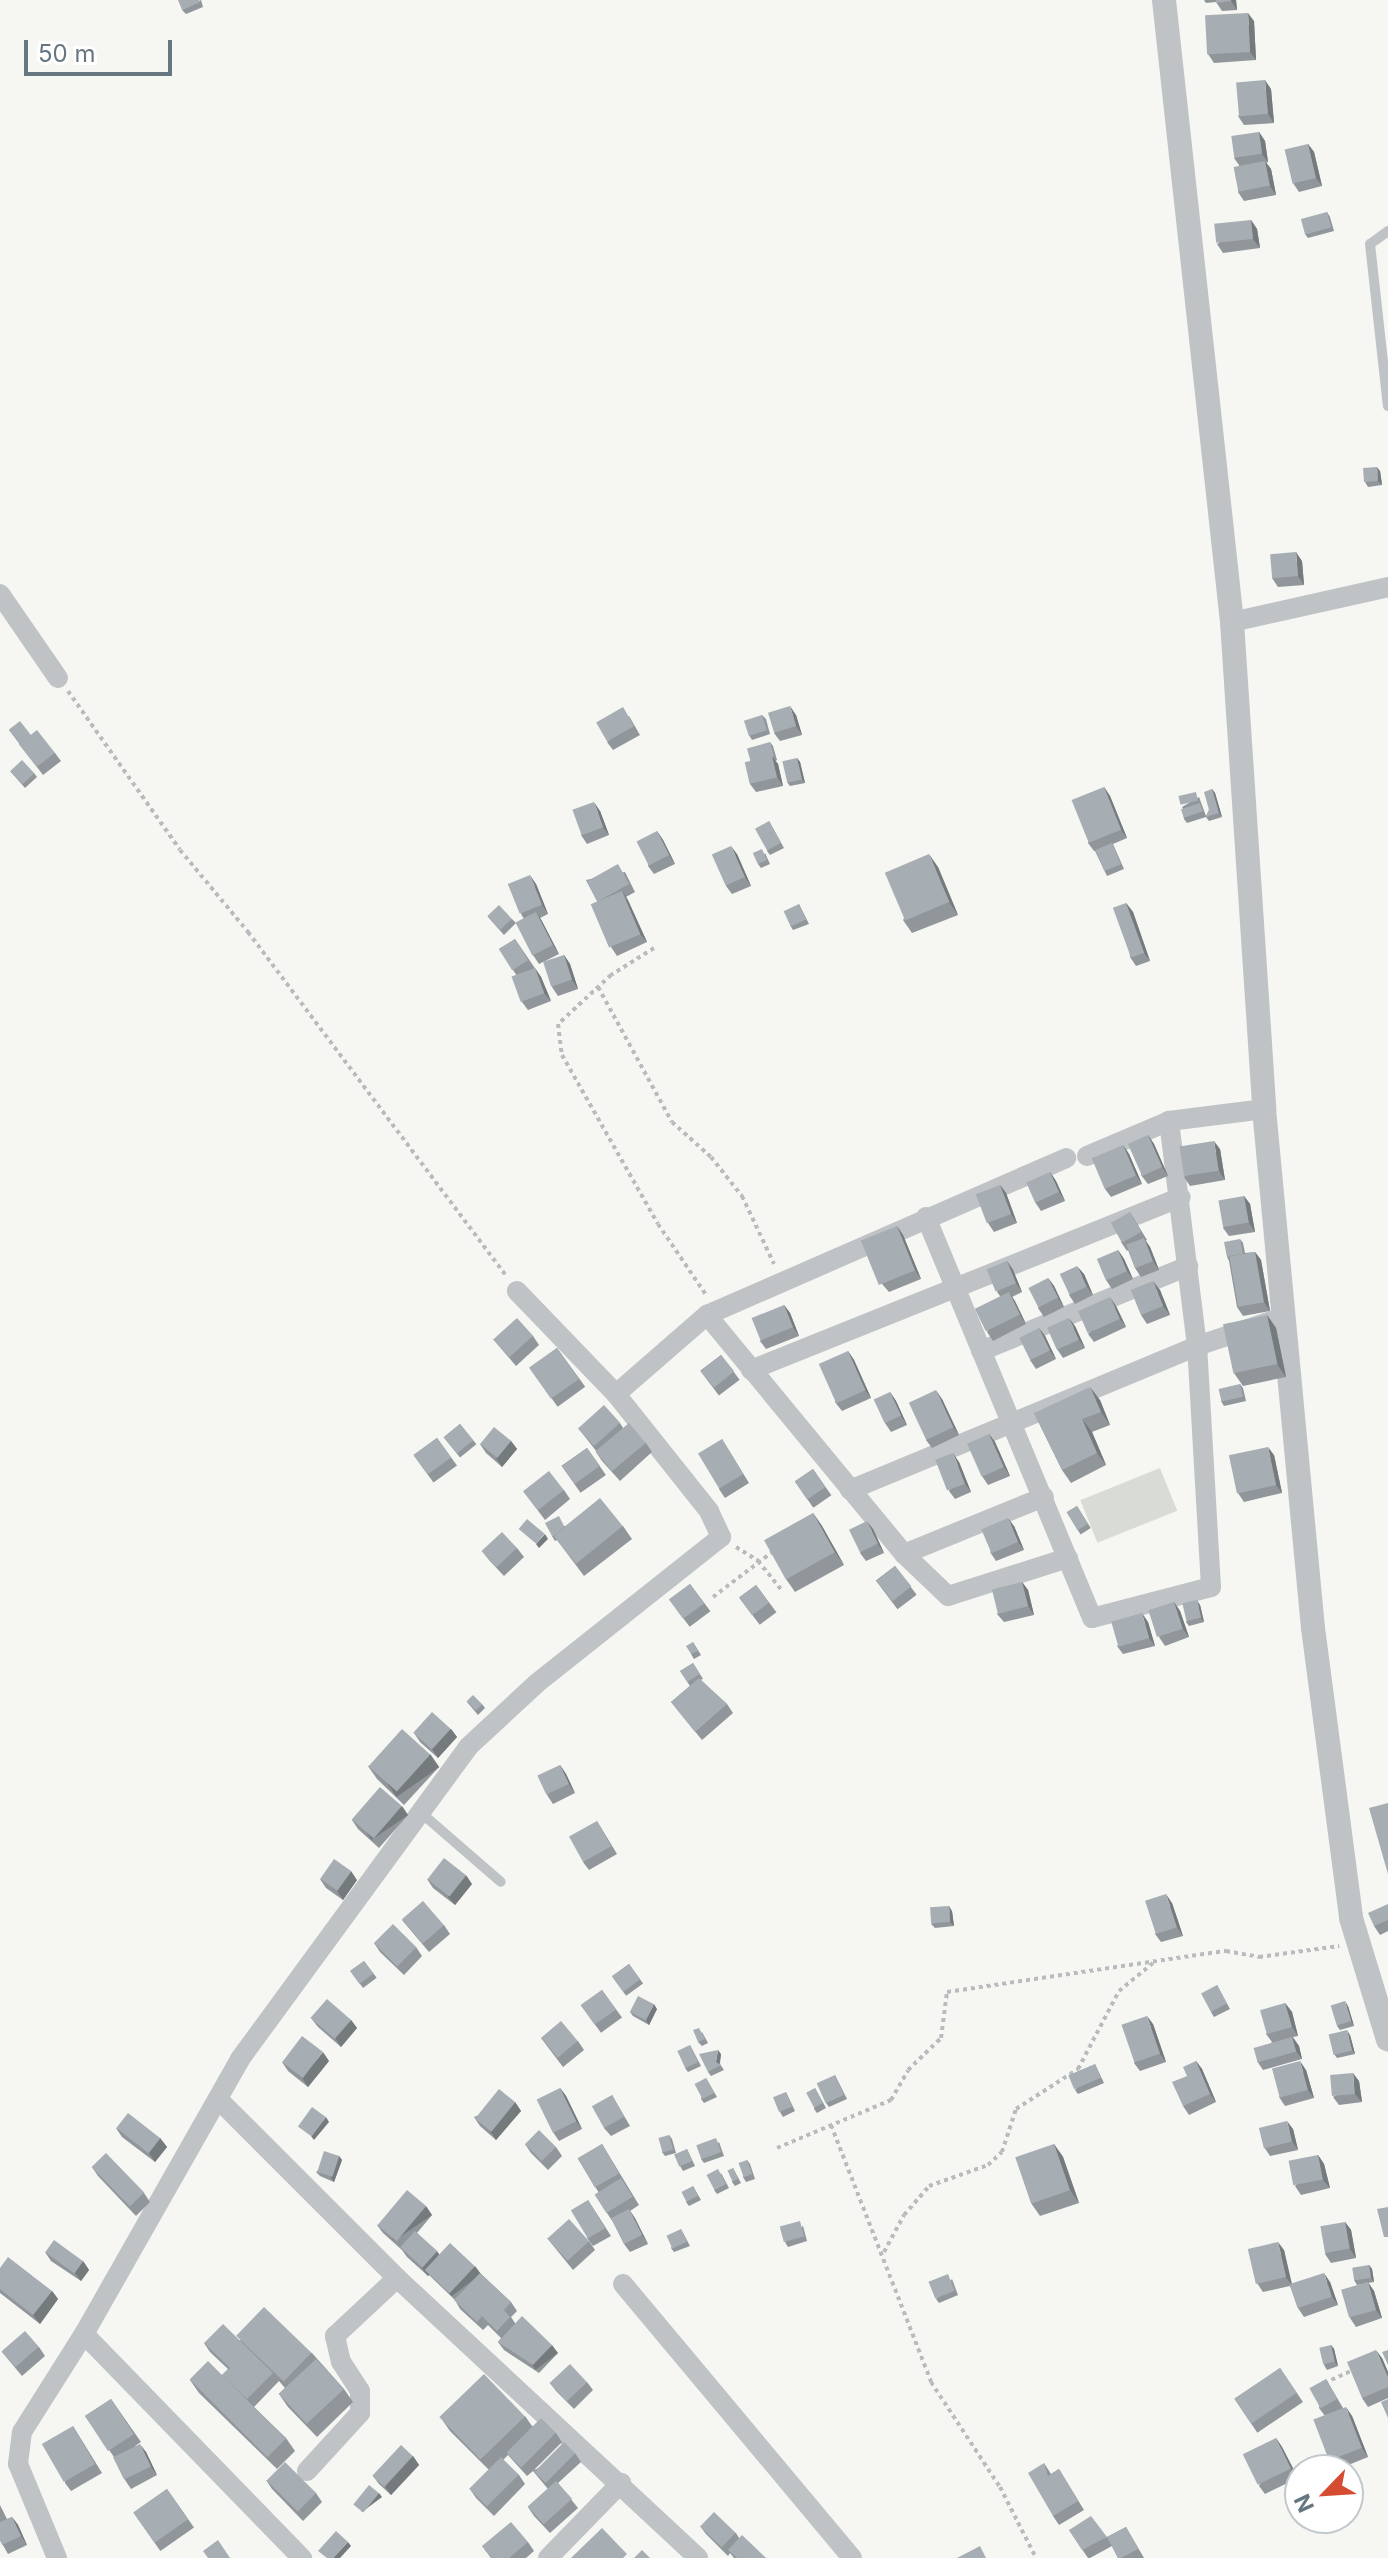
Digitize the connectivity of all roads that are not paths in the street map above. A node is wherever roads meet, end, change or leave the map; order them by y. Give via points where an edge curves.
1 (1164, 0) edge
2 (1388, 231) edge
3 (1388, 406) edge
4 (1388, 587) edge
5 (0, 594) edge
6 (1232, 622) junction
7 (58, 678) road end
8 (1264, 1109) junction
9 (1169, 1121) junction
10 (1181, 1197) junction
11 (926, 1217) junction
12 (1188, 1266) junction
13 (952, 1286) junction
14 (517, 1291) road end
15 (712, 1313) junction
16 (1283, 1317) junction
17 (1197, 1346) junction
18 (981, 1351) junction
19 (751, 1370) junction
20 (616, 1394) junction
21 (1013, 1423) junction
22 (850, 1490) junction
23 (1044, 1497) junction
24 (904, 1554) junction
25 (1068, 1558) junction
26 (419, 1811) junction
27 (501, 1882) dead end
28 (1388, 2040) edge
29 (218, 2099) junction
30 (397, 2278) junction
31 (623, 2284) dead end
32 (84, 2334) junction
33 (307, 2471) dead end
34 (621, 2483) junction
35 (57, 2558) edge
36 (302, 2558) edge
37 (548, 2558) edge
38 (698, 2558) edge
39 (852, 2558) edge

1 - 6 street
2 - 3 lane via 1370,244
4 - 6 street
5 - 7 street
6 - 8 street
8 - 9 street
8 - 16 street
9 - 10 street
9 - 11 street
10 - 12 street
10 - 13 street
11 - 13 street
11 - 15 street
12 - 17 street
12 - 18 street
13 - 18 street
13 - 19 street
14 - 20 street
15 - 19 street
15 - 20 street
16 - 17 street
16 - 28 street via 1328,1758 1357,1943
17 - 21 street
17 - 25 street via 1211,1587 1092,1618
18 - 21 street
19 - 22 street
20 - 26 street via 709,1511 721,1537 537,1683 468,1747
21 - 22 street
21 - 23 street
22 - 24 street
23 - 24 street
23 - 25 street
24 - 25 street via 948,1596
26 - 27 lane
26 - 29 street via 240,2059
29 - 30 street
29 - 32 street
30 - 33 street via 335,2336 341,2362 360,2391 360,2413
30 - 34 street
31 - 39 street
32 - 35 street via 30,2413 18,2448 25,2484
32 - 36 street
34 - 37 street
34 - 38 street

